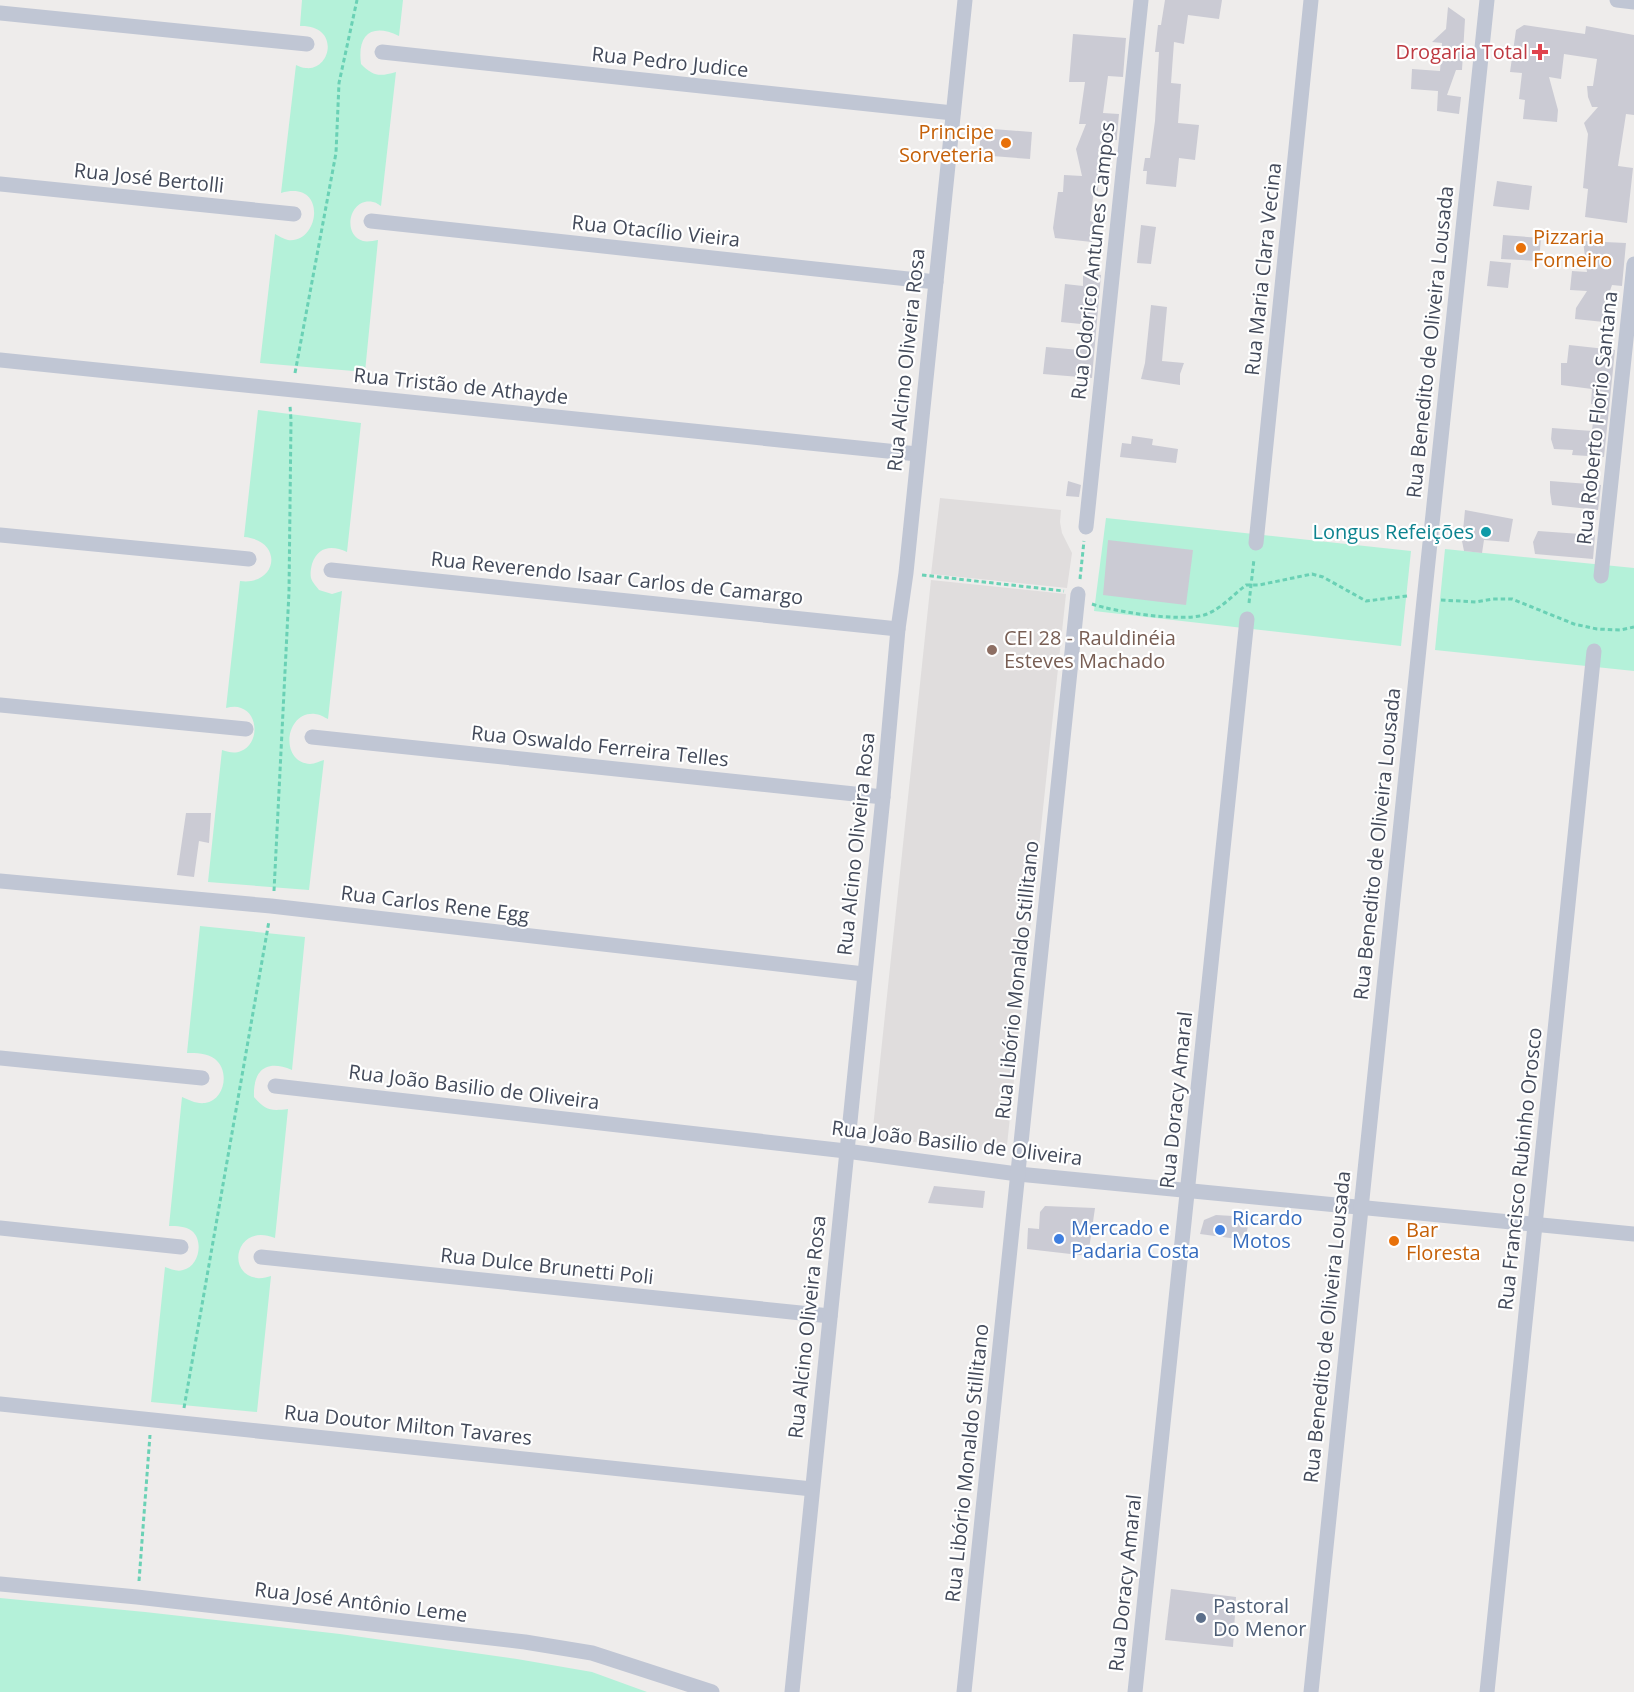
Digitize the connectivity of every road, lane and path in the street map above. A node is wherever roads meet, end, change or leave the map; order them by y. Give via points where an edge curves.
1 (357, 0) edge
2 (965, 0) edge
3 (1141, 0) edge
4 (1311, 0) edge
5 (1487, 0) edge
6 (1617, 0) edge
7 (1634, 2) edge
8 (0, 13) edge
9 (307, 44) dead end
10 (382, 52) dead end
11 (954, 113) junction
12 (0, 184) edge
13 (294, 214) dead end
14 (371, 221) dead end
15 (1634, 264) edge
16 (936, 282) junction
17 (0, 360) edge
18 (288, 390) junction
19 (917, 454) junction
20 (1086, 527) joint
21 (0, 535) edge
22 (1256, 543) joint
23 (249, 559) dead end
24 (331, 570) dead end
25 (906, 573) junction
26 (1601, 576) dead end
27 (1251, 585) junction
28 (1072, 593) junction
29 (1424, 600) junction
30 (1247, 620) joint
31 (1634, 627) edge
32 (898, 629) junction
33 (1594, 651) dead end
34 (0, 705) edge
35 (246, 729) dead end
36 (312, 737) dead end
37 (883, 797) junction
38 (0, 881) edge
39 (271, 906) junction
40 (864, 974) junction
41 (0, 1058) edge
42 (202, 1078) dead end
43 (276, 1086) dead end
44 (846, 1151) junction
45 (1018, 1174) junction
46 (1188, 1190) junction
47 (1361, 1207) junction
48 (1535, 1223) junction
49 (0, 1228) edge
50 (1634, 1234) edge
51 (181, 1247) dead end
52 (261, 1257) dead end
53 (830, 1316) junction
54 (0, 1404) edge
55 (152, 1420) junction
56 (181, 1423) junction
57 (812, 1489) junction
58 (0, 1584) edge
59 (137, 1597) junction
60 (712, 1692) edge
61 (792, 1692) edge
62 (964, 1692) edge
63 (1135, 1692) edge
64 (1311, 1692) edge
65 (1487, 1692) edge

1 - 18 path via 339,83 336,153 296,371
2 - 11 street, Rua Alcino Oliveira Rosa
3 - 20 street, Rua Odorico Antunes Campos
4 - 22 street, Rua Maria Clara Vecina
5 - 29 street, Rua Benedito de Oliveira Lousada
6 - 7 street
8 - 9 street
10 - 11 street, Rua Pedro Judice
11 - 16 street, Rua Alcino Oliveira Rosa
12 - 13 street, Rua José Bertolli
14 - 16 street, Rua Otacílio Vieira
15 - 26 street, Rua Roberto Florio Santana
16 - 19 street, Rua Alcino Oliveira Rosa
17 - 18 street, Rua Tristão de Athayde
18 - 19 street, Rua Tristão de Athayde
18 - 39 path via 289,592
19 - 25 street, Rua Alcino Oliveira Rosa
20 - 28 path
21 - 23 street
22 - 27 path
24 - 32 street, Rua Reverendo Isaar Carlos de Camargo
25 - 28 path
25 - 32 street, Rua Alcino Oliveira Rosa
27 - 28 path via 1205,615 1188,617 1112,609 1093,605
27 - 29 path via 1312,574 1365,601 1405,596
27 - 30 path
28 - 45 street, Rua Libório Monaldo Stillitano
29 - 31 path via 1512,599 1574,624 1597,629
29 - 47 street, Rua Benedito de Oliveira Lousada
30 - 46 street, Rua Doracy Amaral
32 - 37 street, Rua Alcino Oliveira Rosa
33 - 48 street, Rua Francisco Rubinho Orosco
34 - 35 street
36 - 37 street, Rua Oswaldo Ferreira Telles
37 - 40 street, Rua Alcino Oliveira Rosa
38 - 39 street, Rua Carlos Rene Egg
39 - 40 street, Rua Carlos Rene Egg
39 - 56 path
40 - 44 street, Rua Alcino Oliveira Rosa
41 - 42 street
43 - 44 street, Rua João Basilio de Oliveira
44 - 45 street, Rua João Basilio de Oliveira
44 - 53 street, Rua Alcino Oliveira Rosa
45 - 46 street, Rua João Basilio de Oliveira
45 - 62 street, Rua Libório Monaldo Stillitano
46 - 47 street, Rua João Basilio de Oliveira
46 - 63 street, Rua Doracy Amaral
47 - 48 street, Rua João Basilio de Oliveira
47 - 64 street, Rua Benedito de Oliveira Lousada
48 - 50 street, Rua João Basilio de Oliveira
48 - 65 street, Rua Francisco Rubinho Orosco
49 - 51 street
52 - 53 street, Rua Dulce Brunetti Poli
53 - 57 street, Rua Alcino Oliveira Rosa
54 - 55 street, Rua Doutor Milton Tavares
55 - 56 street, Rua Doutor Milton Tavares
55 - 59 path
56 - 57 street, Rua Doutor Milton Tavares
57 - 61 street, Rua Alcino Oliveira Rosa
58 - 59 street, Rua José Antônio Leme
59 - 60 street, Rua José Antônio Leme via 592,1653

